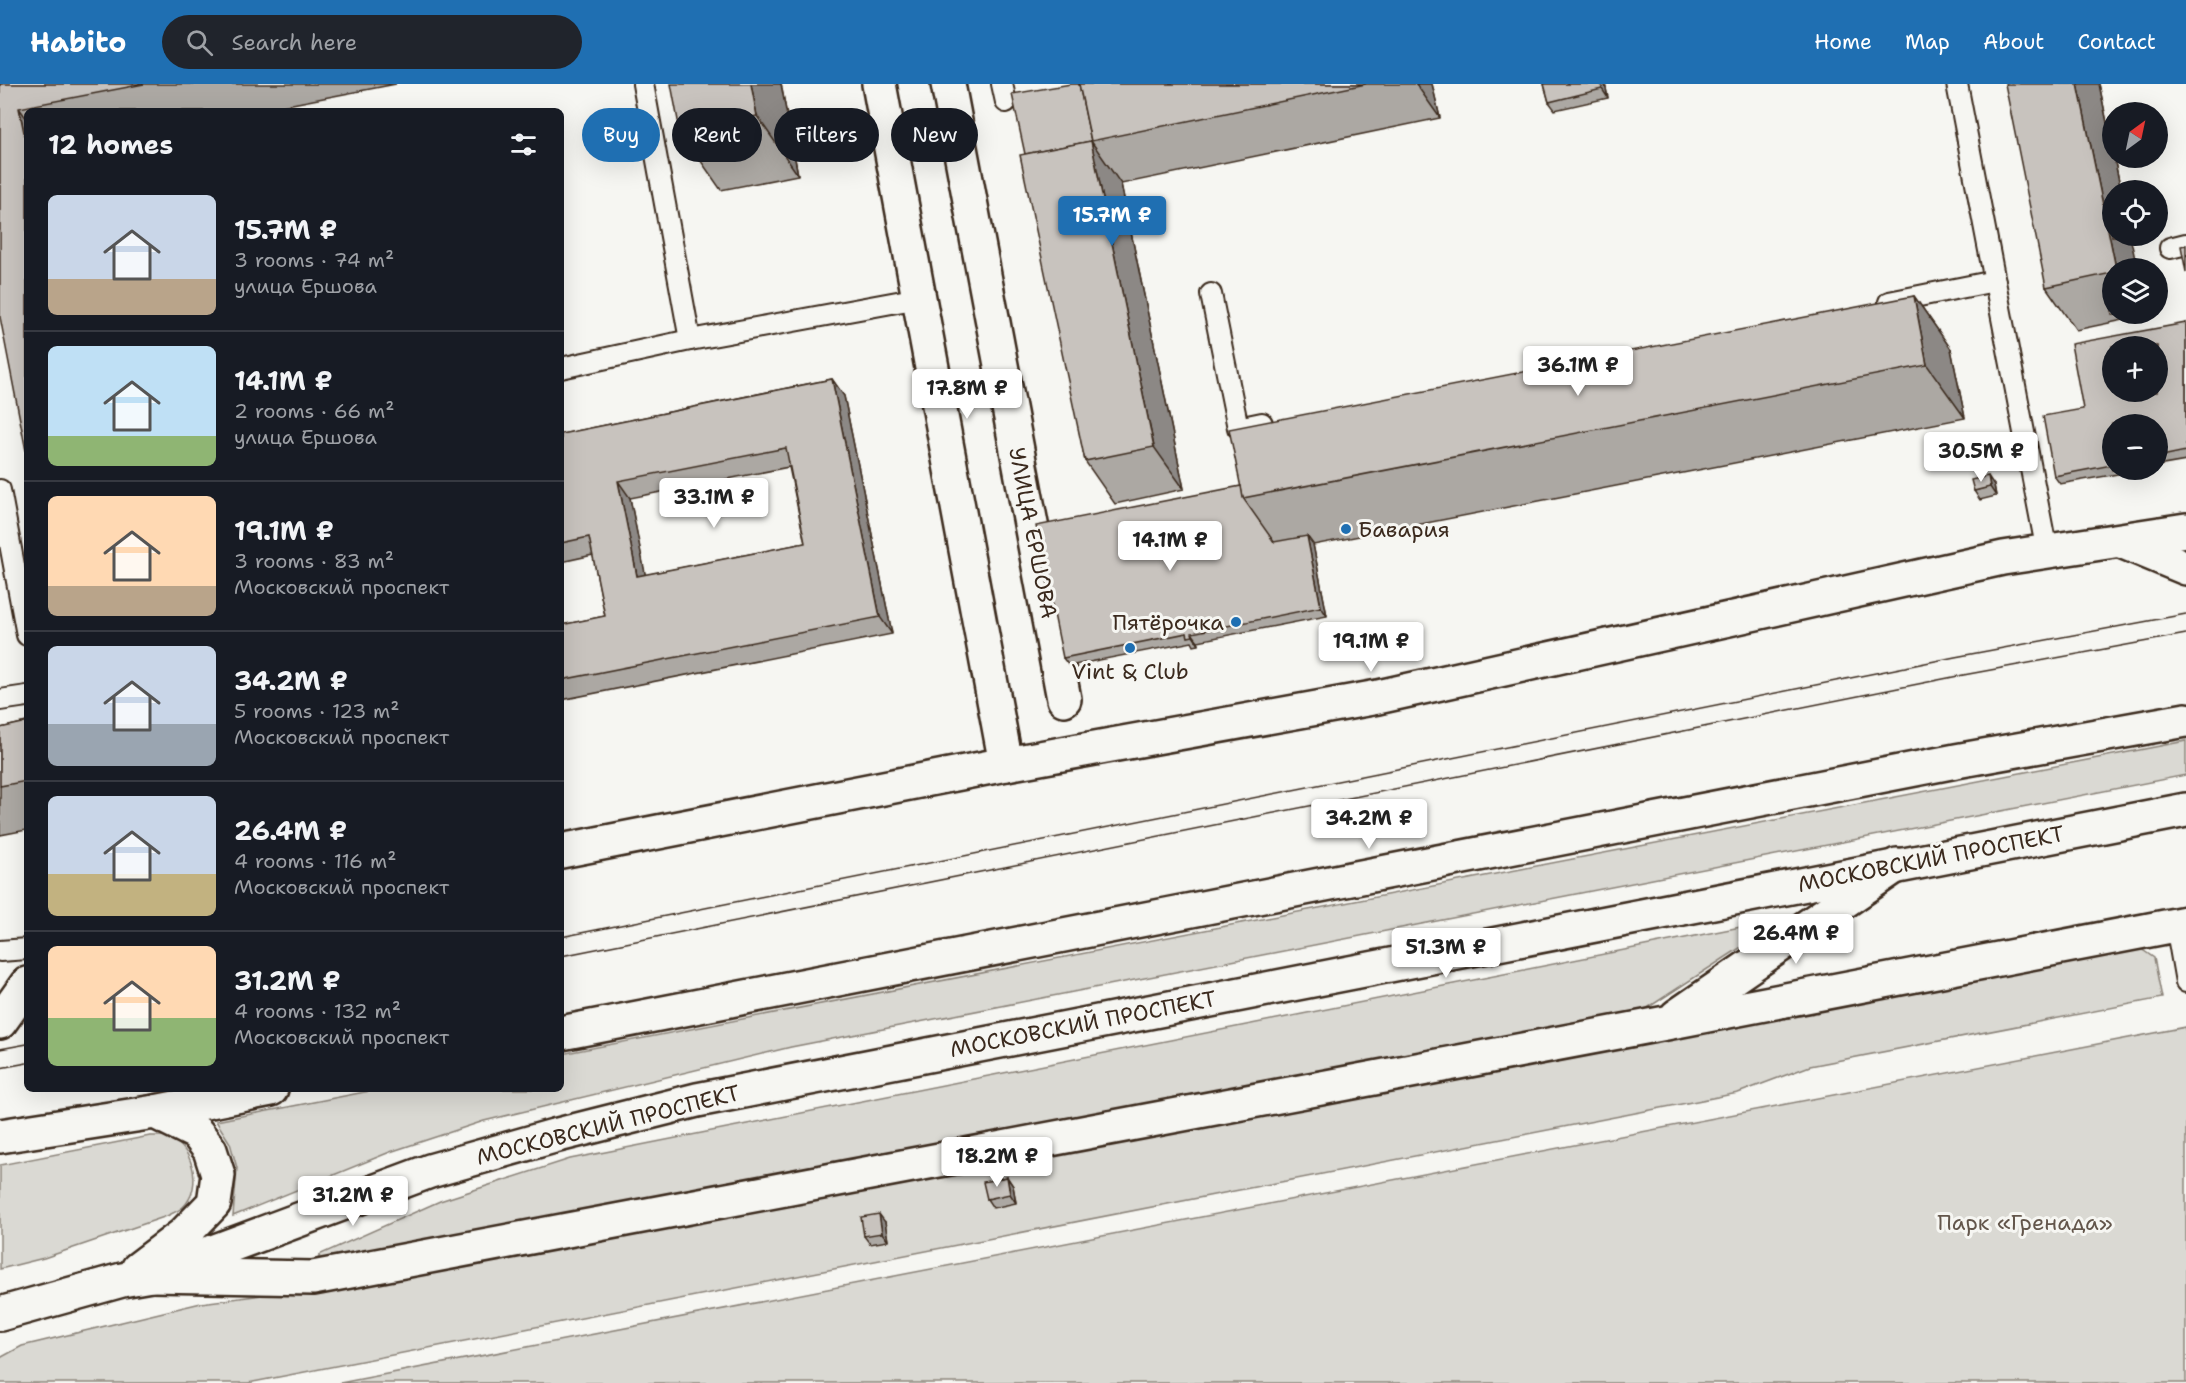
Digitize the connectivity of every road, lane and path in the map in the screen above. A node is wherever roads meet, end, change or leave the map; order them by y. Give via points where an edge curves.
1 (643, 84) edge
2 (948, 84) edge
3 (1957, 84) edge
4 (885, 85) edge
5 (1995, 281) junction
6 (1211, 294) dead end
7 (919, 298) junction
8 (1874, 304) edge
9 (690, 340) junction
10 (564, 367) edge
11 (1281, 420) edge
12 (0, 490) edge
13 (2186, 530) edge
14 (2121, 541) junction
15 (2047, 552) junction
16 (2186, 567) edge
17 (24, 619) edge
18 (24, 696) edge
19 (1064, 699) dead end
20 (0, 700) edge
21 (2186, 720) edge
22 (1006, 764) junction
23 (2186, 810) edge
24 (564, 850) edge
25 (1898, 865) junction
26 (2181, 924) edge
27 (24, 949) edge
28 (0, 951) edge
29 (2186, 982) edge
30 (24, 988) edge
31 (0, 1022) edge
32 (1666, 1023) junction
33 (564, 1032) edge
34 (256, 1092) edge
35 (155, 1112) junction
36 (0, 1136) edge
37 (136, 1278) junction
38 (0, 1314) edge

1 - 9 lane
2 - 19 street, УЛИЦА ЕРШОВА
3 - 5 lane
4 - 7 street
5 - 8 lane
5 - 15 lane
6 - 11 lane via 1238,428
7 - 9 lane
7 - 22 street
9 - 10 lane
12 - 17 lane
13 - 14 street
14 - 15 street
14 - 16 street
15 - 22 street via 2003,558 1378,697
18 - 20 lane
21 - 33 street via 1910,770
22 - 24 street
23 - 25 street, МОСКОВСКИЙ ПРОСПЕКТ
25 - 32 street
25 - 37 street, МОСКОВСКИЙ ПРОСПЕКТ via 697,1100 430,1171
26 - 29 lane
26 - 32 street
27 - 28 lane
30 - 31 street
32 - 37 street via 313,1278
34 - 35 street
35 - 36 street
35 - 37 street via 197,1133 210,1150 219,1175 214,1203
37 - 38 street, МОСКОВСКИЙ ПРОСПЕКТ

